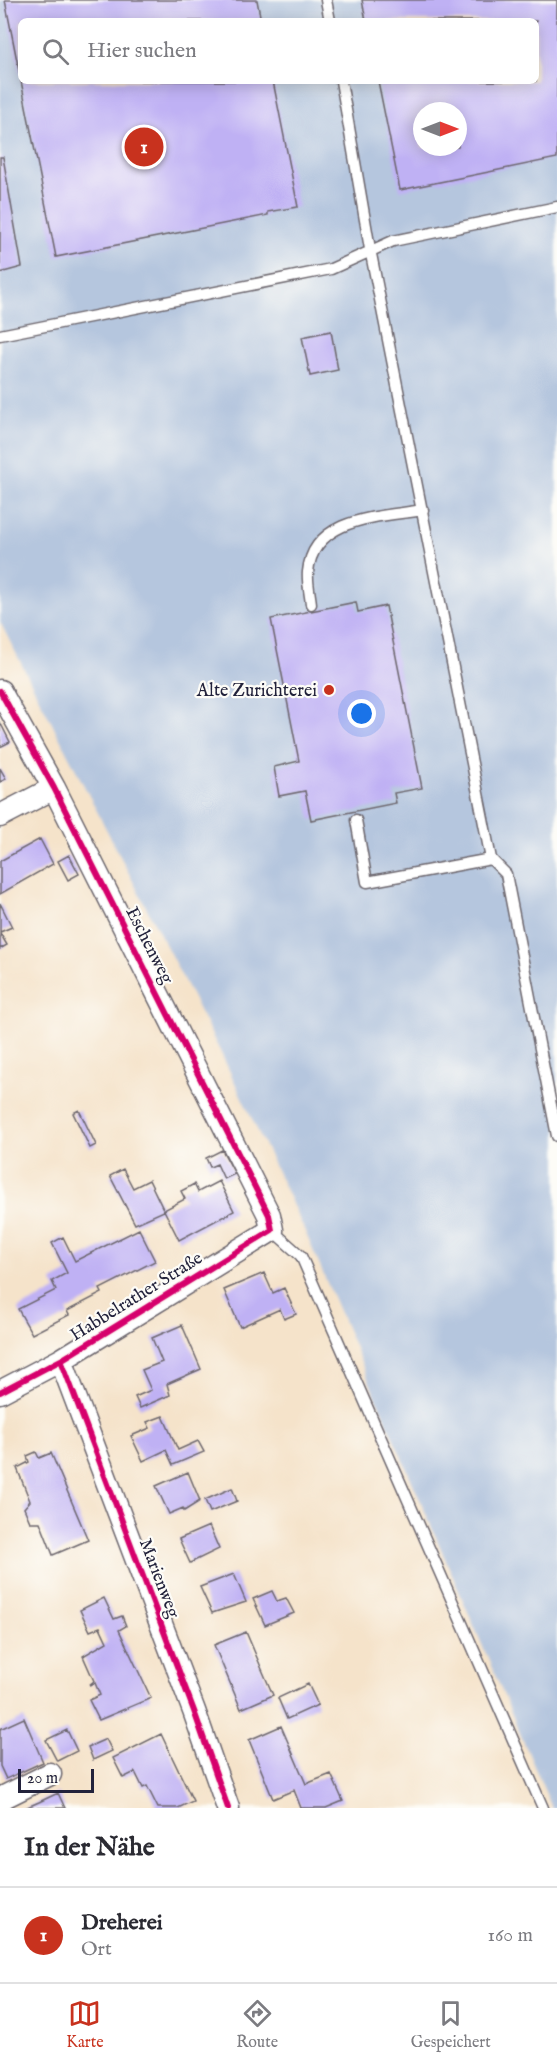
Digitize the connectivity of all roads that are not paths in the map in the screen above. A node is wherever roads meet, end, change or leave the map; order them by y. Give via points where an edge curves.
1 (326, 0) edge
2 (329, 18) edge
3 (341, 84) edge
4 (557, 207) edge
5 (370, 249) junction
6 (0, 335) edge
7 (423, 510) junction
8 (311, 604) dead end
9 (0, 691) edge
10 (54, 788) junction
11 (0, 816) edge
12 (356, 820) dead end
13 (491, 859) junction
14 (557, 1136) edge
15 (271, 1223) junction
16 (60, 1360) junction
17 (0, 1392) edge
18 (50, 1774) dead end
19 (0, 1799) edge
20 (228, 1808) edge
21 (543, 1808) edge

1 - 2 lane
3 - 5 lane
4 - 5 lane
5 - 6 lane via 331,269
5 - 7 lane
7 - 8 lane via 346,524 325,535 313,552 308,572
7 - 13 lane
9 - 10 street, Eschenweg
10 - 11 street
10 - 15 street, Eschenweg
12 - 13 lane via 367,882
13 - 14 lane via 506,874
15 - 16 street, Habbelrather Straße
15 - 21 lane via 301,1256
16 - 17 street, Habbelrather Straße
16 - 20 street, Marienweg
18 - 19 street

